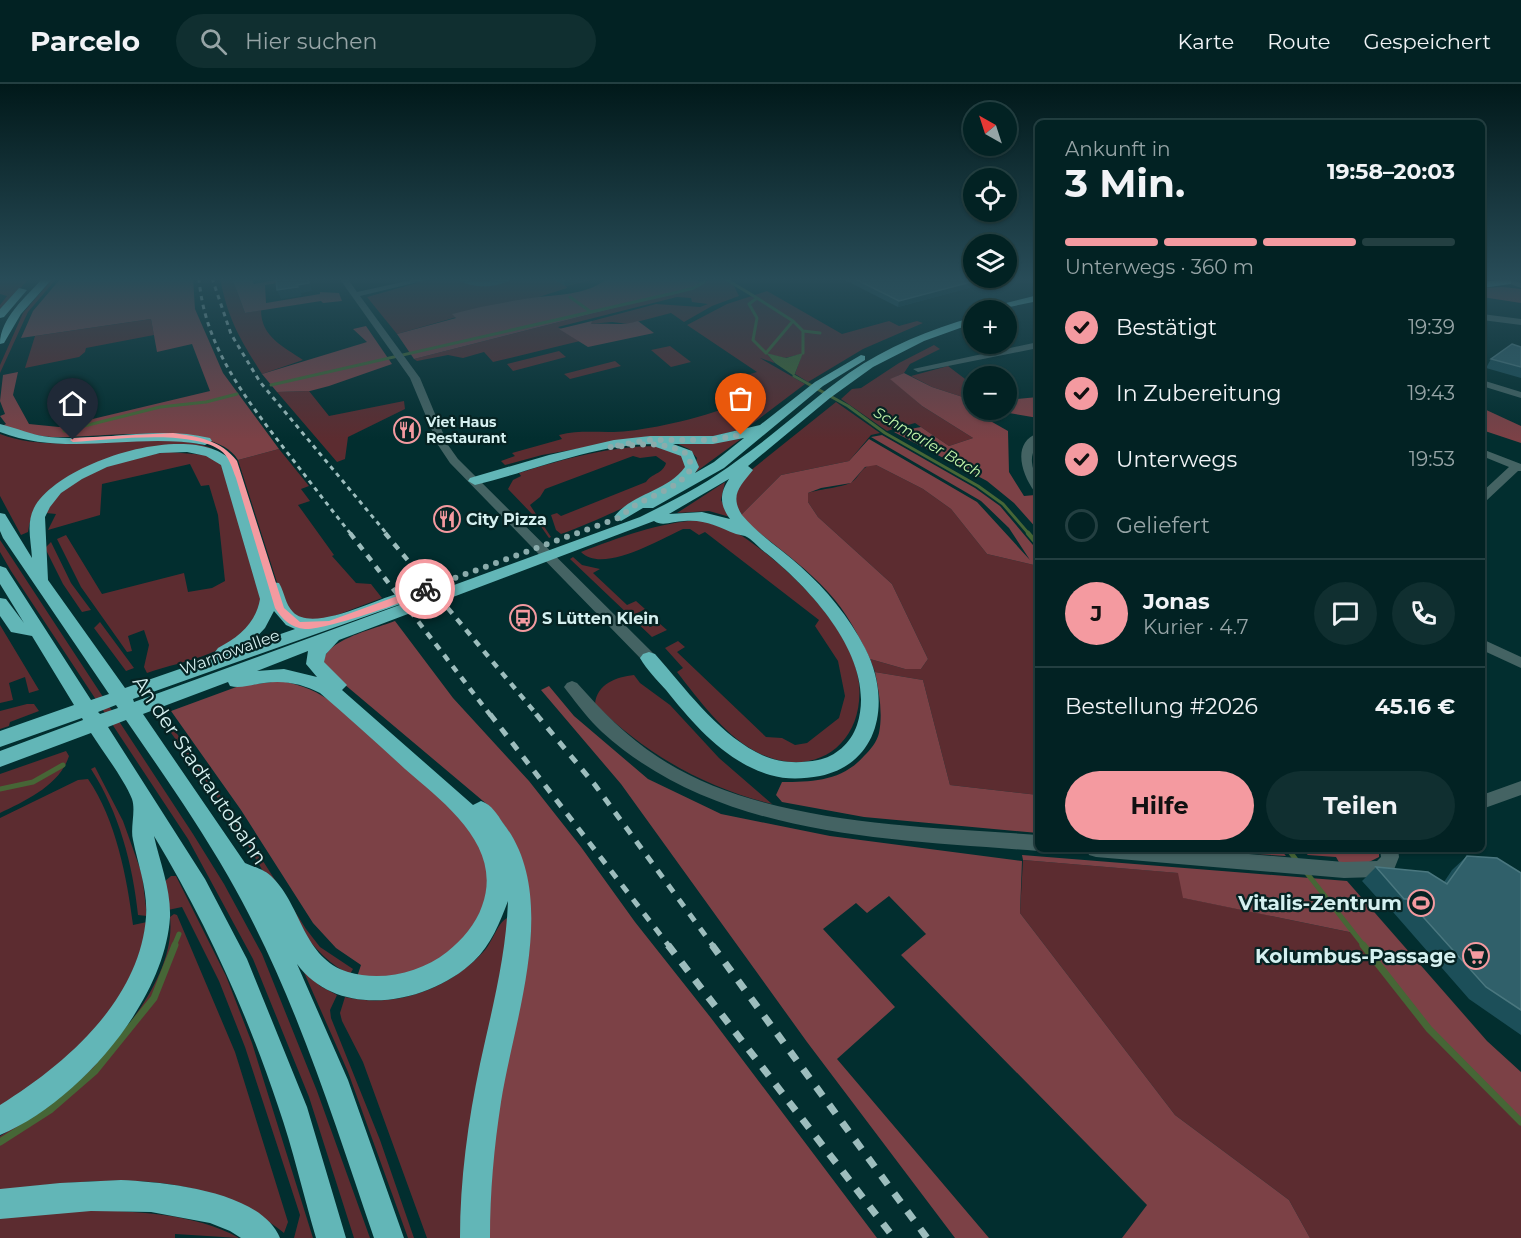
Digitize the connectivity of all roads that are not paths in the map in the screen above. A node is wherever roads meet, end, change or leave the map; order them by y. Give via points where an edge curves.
1 (383, 332) edge
2 (921, 332) edge
3 (938, 332) edge
4 (1035, 346) edge
5 (918, 369) dead end
6 (1485, 384) edge
7 (1521, 395) edge
8 (789, 407) junction
9 (0, 428) edge
10 (1035, 440) edge
11 (609, 447) junction
12 (758, 452) junction
13 (1485, 453) edge
14 (1519, 467) edge
15 (475, 481) junction
16 (1035, 485) edge
17 (1485, 495) edge
18 (0, 517) edge
19 (621, 517) junction
20 (609, 535) junction
21 (586, 537) junction
22 (760, 542) junction
23 (0, 571) edge
24 (40, 581) junction
25 (0, 603) edge
26 (343, 623) junction
27 (36, 631) junction
28 (1485, 645) edge
29 (649, 658) joint
30 (1521, 663) edge
31 (172, 684) junction
32 (572, 687) dead end
33 (40, 735) junction
34 (0, 739) edge
35 (0, 759) edge
36 (1521, 788) edge
37 (143, 798) junction
38 (1485, 801) edge
39 (1035, 843) edge
40 (1132, 852) edge
41 (1389, 852) edge
42 (237, 870) junction
43 (0, 1121) edge
44 (0, 1204) edge
45 (265, 1238) edge
46 (332, 1238) edge
47 (389, 1238) edge
48 (475, 1238) edge

1 - 15 street via 421,390 443,445
2 - 8 highway via 889,343 842,368
3 - 12 highway via 857,373
4 - 5 street
6 - 7 street
8 - 11 highway via 749,432 733,437 648,440
8 - 19 highway via 737,453 702,476
9 - 26 highway via 44,439 184,436 223,449 234,461 285,616 298,625
10 - 16 street via 1027,450 1025,463
11 - 15 highway via 541,460
11 - 19 highway via 670,445 687,454 692,462 684,479 630,507
12 - 20 highway via 697,494
12 - 22 highway via 757,461 734,482 727,496 735,517
13 - 14 street
14 - 17 street
15 - 29 street
18 - 24 highway, An der Stadtautobahn
19 - 21 highway
20 - 21 highway, Warnowallee
20 - 22 highway via 670,518 700,515 727,522
21 - 26 highway, Warnowallee
22 - 29 highway via 822,596 860,657 870,703 866,730 853,751 835,764 814,770 778,770 759,763 719,736
23 - 27 highway
24 - 31 highway via 37,522 42,507 58,488 96,467 144,452 186,449 218,455 227,464 235,485 268,607 245,639
24 - 42 highway, An der Stadtautobahn
25 - 27 highway via 17,628
26 - 31 highway, Warnowallee
26 - 48 highway via 318,652 315,664 486,816 501,836 518,886 517,949 482,1140 474,1204
27 - 37 highway
28 - 30 street
31 - 33 highway, Warnowallee
31 - 42 highway via 211,690 274,675 309,679 327,688 477,822 498,865 499,885 496,904 482,932 449,966 416,983 369,989 348,985 309,960 264,884
32 - 39 street via 608,728 642,754 688,781 757,808 866,827
33 - 34 highway, Warnowallee
33 - 35 highway, Warnowallee
36 - 38 street
37 - 43 highway via 143,838 158,916 156,939 146,969 104,1036 80,1062 29,1104
37 - 46 highway via 197,886 238,967 293,1107
40 - 41 street via 1366,870 1386,866
42 - 47 highway, An der Stadtautobahn via 283,960 334,1080
44 - 45 highway via 90,1194 142,1196 195,1204 241,1220

